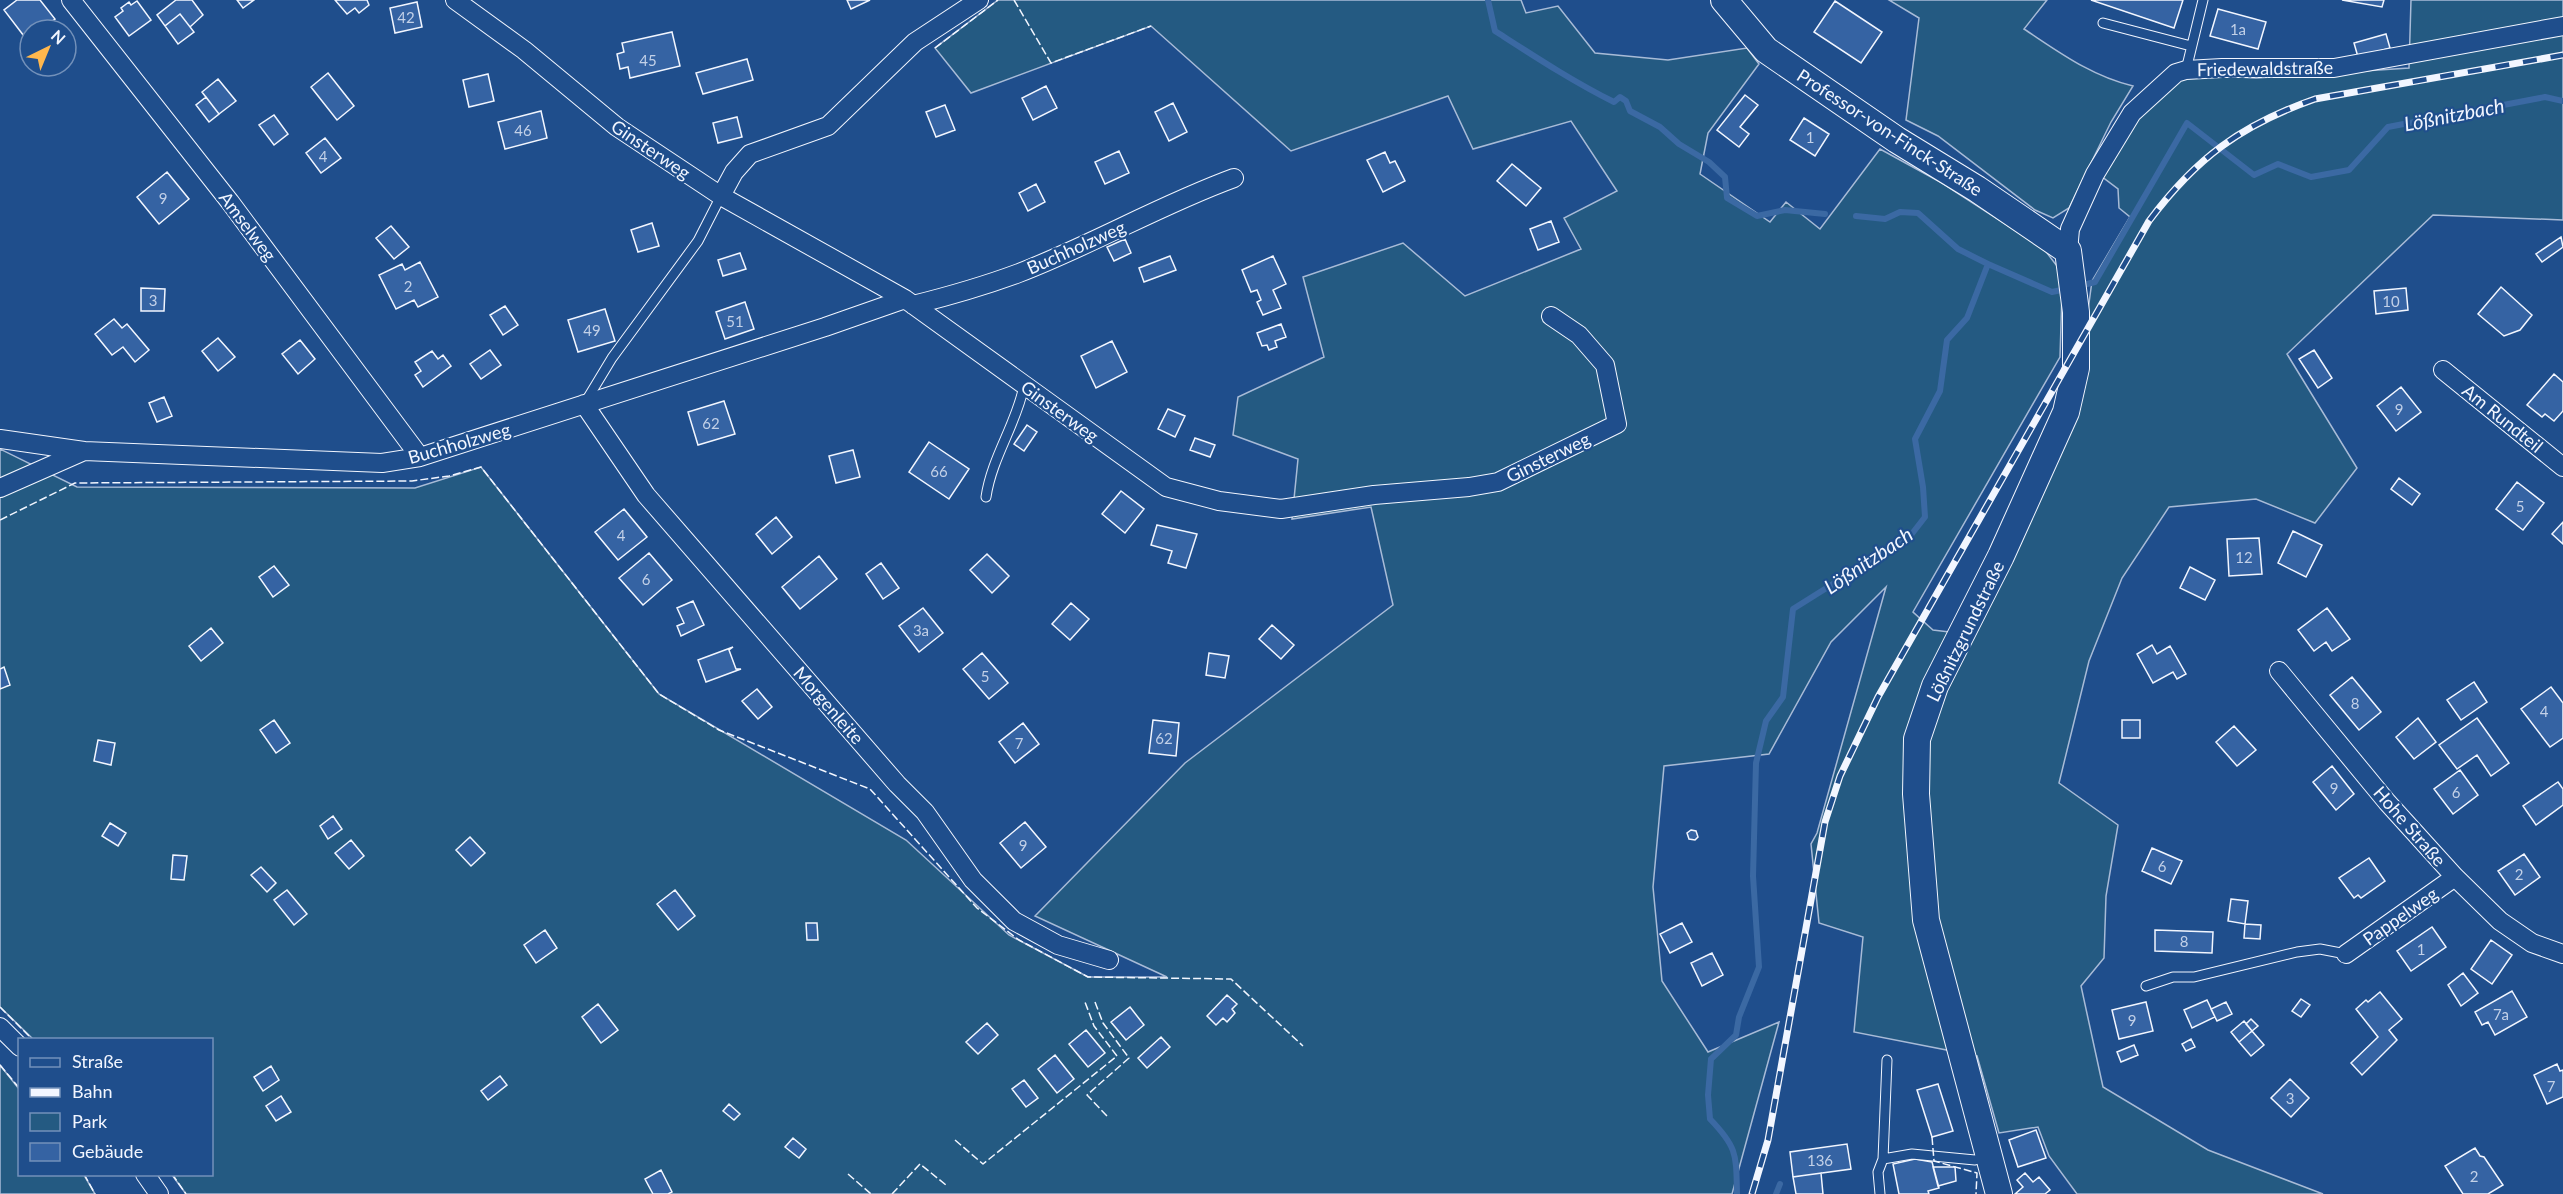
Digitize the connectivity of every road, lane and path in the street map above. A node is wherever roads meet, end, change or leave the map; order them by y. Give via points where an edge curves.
1 (71, 0) edge
2 (455, 0) edge
3 (979, 0) edge
4 (1724, 0) edge
5 (2202, 0) edge
6 (2103, 23) dead end
7 (2563, 26) edge
8 (2192, 46) junction
9 (2186, 70) junction
10 (1234, 178) dead end
11 (721, 196) junction
12 (2068, 251) junction
13 (909, 302) junction
14 (1551, 316) dead end
15 (2443, 370) dead end
16 (1024, 386) junction
17 (584, 404) junction
18 (0, 439) edge
19 (84, 451) junction
20 (420, 457) junction
21 (2563, 466) edge
22 (0, 488) edge
23 (986, 497) dead end
24 (2279, 671) dead end
25 (2455, 878) junction
26 (2346, 954) joint
27 (2563, 954) edge
28 (1109, 960) dead end
29 (2146, 986) dead end
30 (0, 1027) edge
31 (18, 1045) edge
32 (1887, 1060) dead end
33 (1989, 1156) junction
34 (1883, 1159) junction
35 (147, 1176) edge
36 (159, 1194) edge
37 (1880, 1194) edge
38 (1999, 1194) edge

1 - 20 street, Amselweg via 231,202
2 - 11 street, Ginsterweg via 524,50 617,128
3 - 11 street via 915,42 828,126 750,154
4 - 12 street, Professor-von-Finck-Straße via 1766,50
5 - 8 lane
6 - 8 lane
7 - 9 street, Friedewaldstraße via 2334,68
8 - 9 lane
9 - 12 street, Friedewaldstraße via 2176,73 2132,113 2095,174 2070,229
10 - 13 street, Buchholzweg via 1020,272 964,292
11 - 13 street, Ginsterweg
11 - 17 lane via 698,241 612,358
12 - 33 street, Lößnitzgrundstraße via 2076,312 2076,368 2066,412 2001,556 1935,686 1917,739 1916,794 1926,920
13 - 16 street, Ginsterweg
13 - 17 street, Buchholzweg
14 - 16 street, Ginsterweg via 1579,335 1605,365 1617,424 1498,482 1469,487 1281,508 1219,501 1166,487
15 - 21 street, Am Rundteil
16 - 23 lane via 1019,408 996,457
17 - 20 street, Buchholzweg
17 - 28 street, Morgenleite via 646,495 925,812 988,896 1014,921 1058,945
18 - 19 street
19 - 20 street, Buchholzweg via 382,463
19 - 22 street, Buchholzweg
24 - 25 street, Hohe Straße
25 - 26 street, Pappelweg
25 - 27 street, Hohe Straße via 2500,921 2532,943
26 - 29 lane via 2320,949 2297,952
30 - 31 street
32 - 34 lane
33 - 34 lane via 1975,1160 1912,1154
33 - 38 street, Lößnitzgrundstraße
34 - 37 lane via 1878,1172
35 - 36 street

